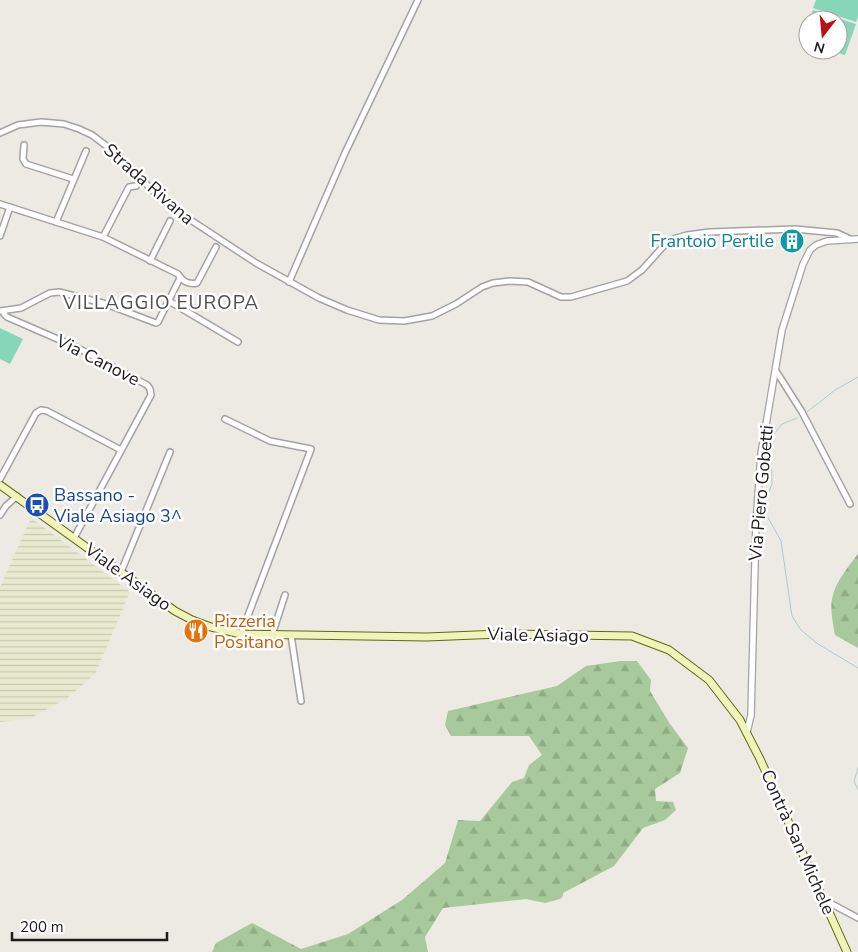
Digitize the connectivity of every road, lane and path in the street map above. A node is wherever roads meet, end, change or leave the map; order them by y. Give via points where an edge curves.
1 (418, 0) edge
2 (0, 132) edge
3 (24, 145) dead end
4 (86, 151) dead end
5 (73, 179) junction
6 (136, 186) dead end
7 (0, 204) edge
8 (10, 207) junction
9 (170, 221) dead end
10 (56, 222) junction
11 (0, 236) edge
12 (103, 237) junction
13 (850, 239) junction
14 (858, 239) edge
15 (216, 247) dead end
16 (150, 261) junction
17 (180, 278) junction
18 (289, 282) junction
19 (169, 301) junction
20 (2, 311) edge
21 (238, 342) dead end
22 (776, 371) junction
23 (225, 419) dead end
24 (121, 450) junction
25 (170, 452) dead end
26 (0, 479) edge
27 (0, 485) edge
28 (16, 496) junction
29 (850, 504) dead end
30 (0, 515) edge
31 (74, 538) junction
32 (121, 572) junction
33 (285, 595) dead end
34 (241, 634) junction
35 (272, 635) junction
36 (291, 636) junction
37 (301, 701) dead end
38 (747, 732) junction
39 (825, 902) junction
40 (858, 918) edge
41 (847, 952) edge

1 - 18 street via 345,153
2 - 18 street, Strada Rivana via 18,125 41,122 79,129 117,154 157,195 196,224
3 - 5 street via 26,164
4 - 5 street
5 - 10 street
6 - 12 street via 129,187
7 - 8 street
8 - 10 street
8 - 11 street
9 - 16 street
10 - 12 street
12 - 16 street
13 - 14 street, Via Piero Gobetti
13 - 18 street, Strada Rivana via 837,233 795,229 687,235 669,240 636,276 618,284 561,297 528,282 493,283 441,312 404,321 368,317
13 - 22 street, Via Piero Gobetti via 816,245 806,256 782,330
15 - 17 street via 197,283
16 - 17 street
17 - 19 street
19 - 20 street via 156,323 103,303 59,292 21,308
19 - 21 street
20 - 24 street, Via Canove via 7,317 76,347 149,387 151,395
22 - 29 street via 802,412
22 - 38 street, Via Piero Gobetti via 761,454 751,715
23 - 34 street via 270,442 312,449
24 - 26 street via 41,410 36,413
24 - 31 street, Via Canove
25 - 32 street
27 - 28 main road, Viale Asiago
28 - 30 street
28 - 31 main road, Viale Asiago
31 - 32 main road, Viale Asiago
32 - 34 main road, Viale Asiago via 192,620
33 - 35 street
34 - 35 main road, Viale Asiago
35 - 36 main road, Viale Asiago
36 - 37 street
36 - 38 main road, Viale Asiago via 632,636 669,650 709,680
38 - 39 main road, Contrà San Michele
39 - 40 street
39 - 41 main road, Contrà San Michele

